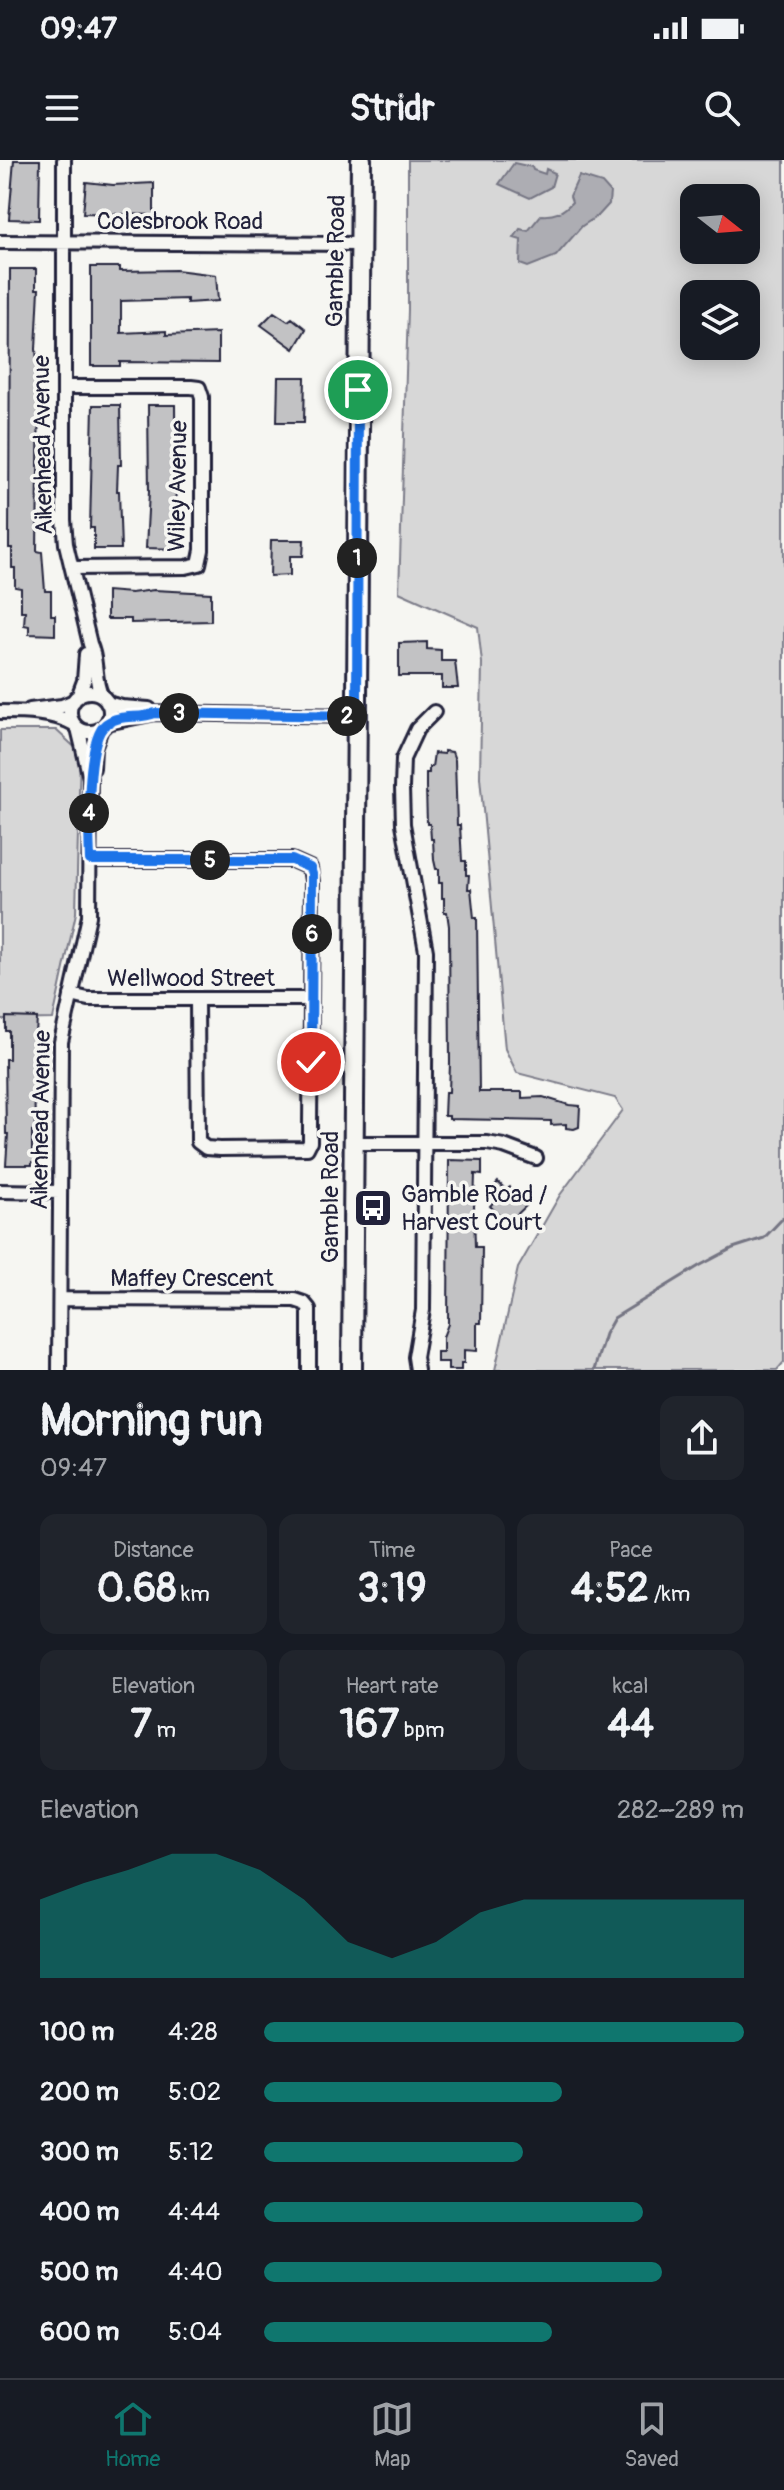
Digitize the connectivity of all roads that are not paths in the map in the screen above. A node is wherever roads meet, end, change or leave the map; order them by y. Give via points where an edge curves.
1 (64, 160) edge
2 (361, 160) edge
3 (0, 242) edge
4 (64, 242) junction
5 (359, 244) junction
6 (64, 387) junction
7 (72, 568) junction
8 (90, 644) junction
9 (76, 699) junction
10 (105, 700) junction
11 (0, 712) edge
12 (27, 712) junction
13 (434, 712) dead end
14 (155, 713) junction
15 (357, 716) junction
16 (76, 726) junction
17 (104, 726) junction
18 (90, 778) junction
19 (90, 860) junction
20 (71, 995) junction
21 (311, 999) junction
22 (197, 1000) junction
23 (354, 1143) junction
24 (424, 1143) junction
25 (536, 1158) dead end
26 (0, 1191) edge
27 (60, 1192) junction
28 (60, 1299) junction
29 (59, 1370) edge
30 (309, 1370) edge
31 (352, 1370) edge
32 (417, 1370) edge

1 - 4 street, Aikenhead Avenue
2 - 5 main road, Gamble Road
3 - 4 street, Colesbrook Road
4 - 5 street, Colesbrook Road
4 - 6 street, Aikenhead Avenue
5 - 15 main road, Gamble Road
6 - 7 street, Aikenhead Avenue via 64,520
6 - 7 street, Wiley Avenue via 191,387 199,388 202,397 199,564
7 - 8 street, Aikenhead Avenue
8 - 9 street, Aikenhead Avenue
8 - 10 street, Aikenhead Avenue
9 - 10 street via 90,693
9 - 12 street
9 - 16 street via 71,713
10 - 14 street
10 - 17 street via 110,712
11 - 12 street
12 - 16 street
13 - 24 street via 417,729 403,759 402,788 403,824 426,951
14 - 15 street
14 - 17 street
15 - 23 main road, Gamble Road
16 - 17 street via 89,732
16 - 18 street, Aikenhead Avenue
17 - 18 street, Aikenhead Avenue
18 - 19 street, Aikenhead Avenue
19 - 20 street, Aikenhead Avenue via 87,927
19 - 21 street via 292,860 310,868
20 - 22 street, Wellwood Street
20 - 27 street, Aikenhead Avenue via 61,1042
21 - 22 street, Wellwood Street
21 - 22 street via 310,1142 301,1149 220,1149 198,1142
23 - 24 street
23 - 31 main road, Gamble Road
24 - 25 street via 487,1143
24 - 32 street via 423,1310
26 - 27 street
27 - 28 street, Aikenhead Avenue
28 - 29 street, Aikenhead Avenue
28 - 30 street, Maffey Crescent via 295,1300 309,1309

